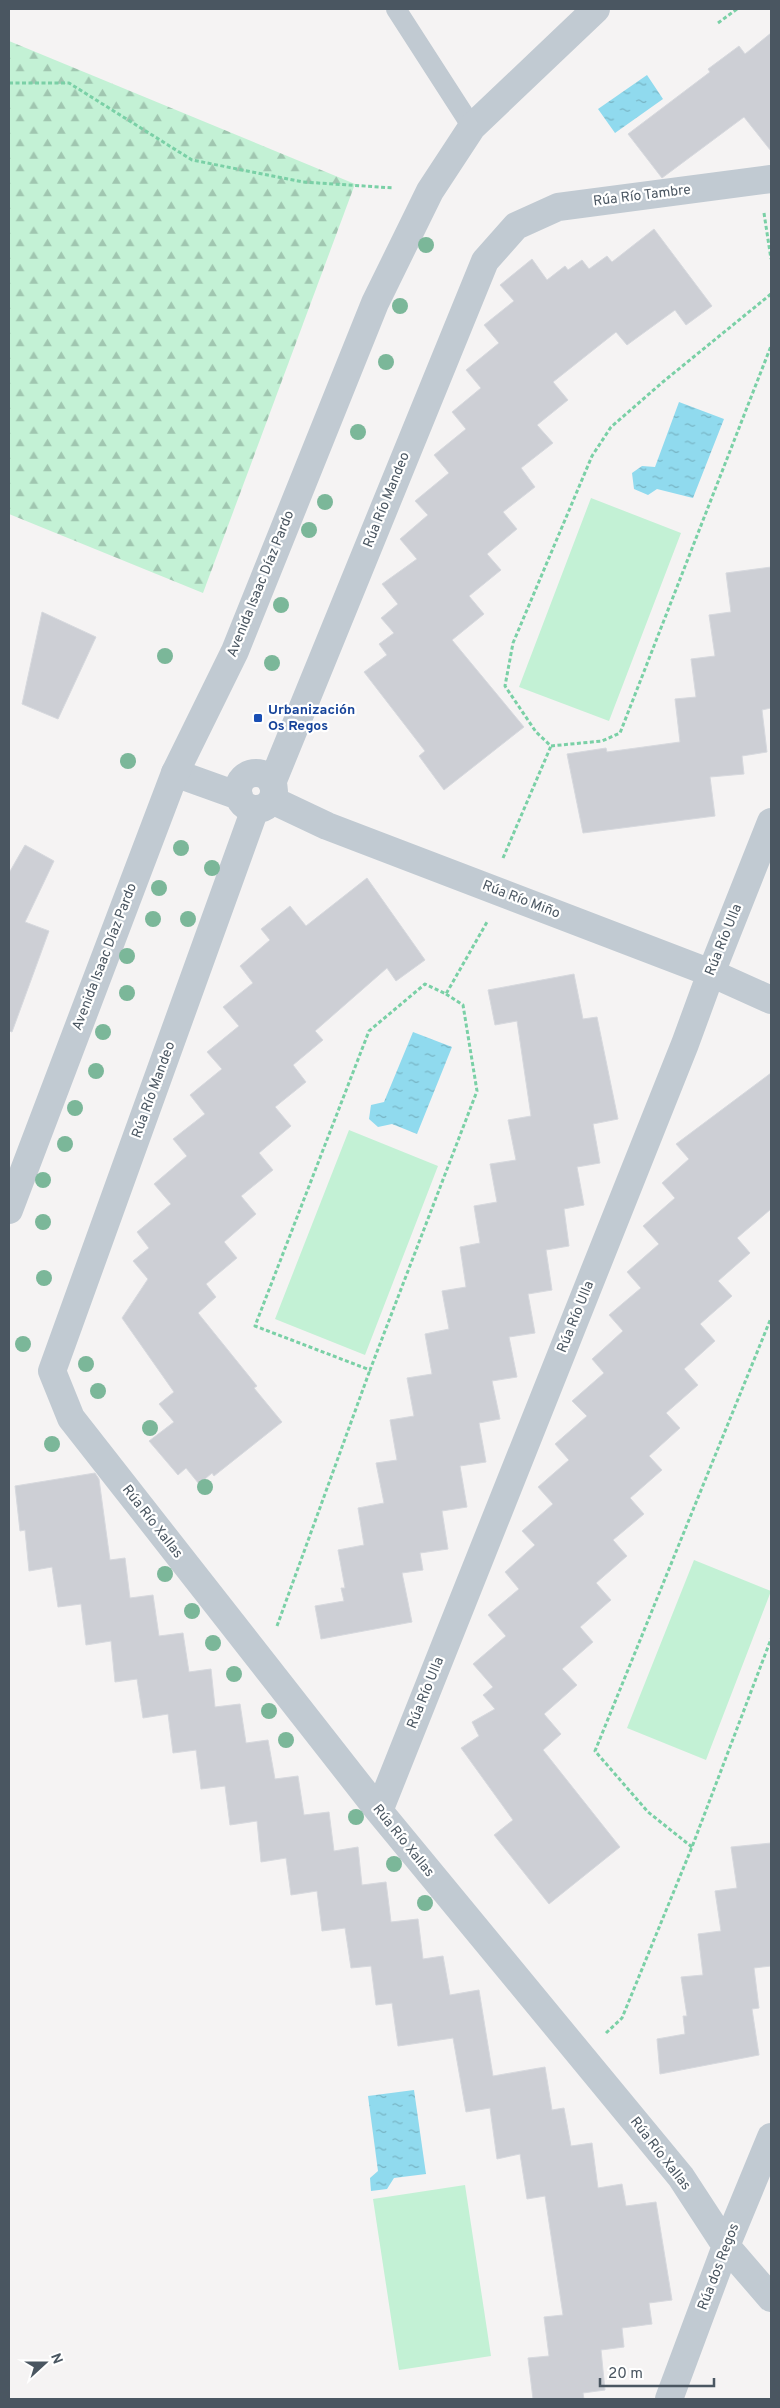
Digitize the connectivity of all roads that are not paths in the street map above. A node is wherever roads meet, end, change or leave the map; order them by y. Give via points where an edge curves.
1 (396, 9) edge
2 (596, 9) edge
3 (472, 127) junction
4 (765, 180) edge
5 (516, 226) joint
6 (175, 773) junction
7 (259, 797) junction
8 (771, 822) edge
9 (711, 973) junction
10 (771, 1000) edge
11 (9, 1210) edge
12 (52, 1371) joint
13 (378, 1811) junction
14 (771, 2137) edge
15 (726, 2246) junction
16 (771, 2298) edge
17 (669, 2399) edge

1 - 3 lane
2 - 3 street, Avenida Isaac Díaz Pardo
3 - 6 street, Avenida Isaac Díaz Pardo via 430,191 375,303 235,651
4 - 5 street, Rúa Río Tambre via 558,207
5 - 7 street, Rúa Río Mandeo via 485,261
6 - 7 street, Rúa Río Miño
6 - 11 street, Avenida Isaac Díaz Pardo
7 - 9 street, Rúa Río Miño
7 - 12 street, Rúa Río Mandeo
8 - 9 street, Rúa Río Ulla
9 - 10 street, Rúa Río Miño
9 - 13 street, Rúa Río Ulla
12 - 13 street, Rúa Río Xallas via 71,1418
13 - 15 street, Rúa Río Xallas via 681,2178
14 - 15 street, Rúa dos Regos
15 - 16 street, Rúa Río Xallas
15 - 17 street, Rúa dos Regos

